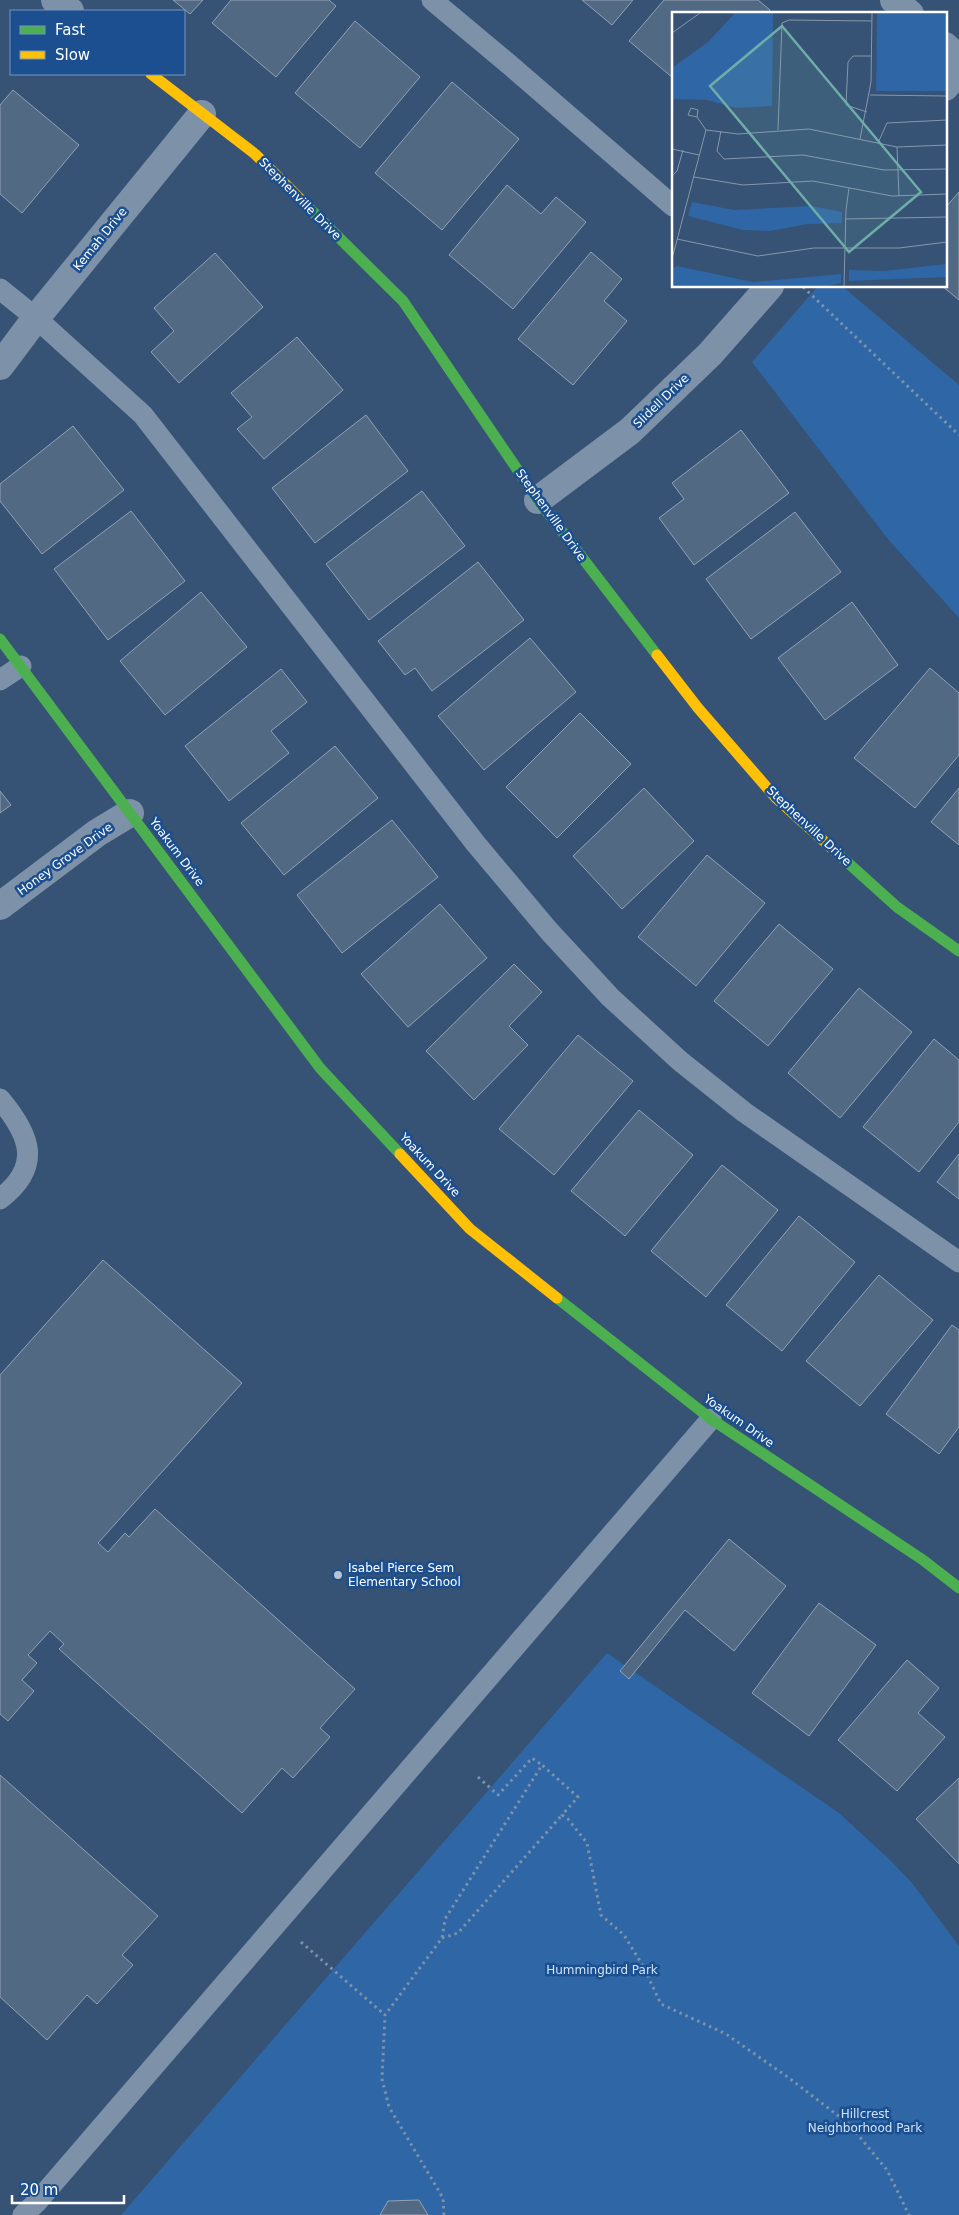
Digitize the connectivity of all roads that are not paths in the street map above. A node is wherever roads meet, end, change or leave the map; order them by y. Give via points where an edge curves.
1 (55, 0) edge
2 (432, 0) edge
3 (894, 0) edge
4 (69, 10) edge
5 (908, 12) edge
6 (946, 47) edge
7 (959, 58) edge
8 (959, 71) edge
9 (152, 75) edge
10 (946, 86) edge
11 (202, 114) junction
12 (672, 205) edge
13 (766, 288) edge
14 (0, 290) edge
15 (36, 318) junction
16 (0, 366) edge
17 (538, 500) junction
18 (0, 639) edge
19 (21, 666) junction
20 (0, 680) edge
21 (130, 813) junction
22 (0, 906) edge
23 (959, 951) edge
24 (0, 1099) edge
25 (0, 1199) edge
26 (959, 1262) edge
27 (711, 1419) junction
28 (959, 1588) edge
29 (23, 2215) edge

1 - 4 street
2 - 12 lane
3 - 5 street
6 - 7 street
8 - 10 street
9 - 11 street, Stephenville Drive
11 - 15 street, Kemah Drive
11 - 17 street, Stephenville Drive via 255,154 403,301
13 - 17 street, Slidell Drive via 710,354 630,431
14 - 15 lane
15 - 16 street, Kemah Drive
15 - 26 lane via 143,415 476,844 610,997 680,1061 744,1112
17 - 23 street, Stephenville Drive via 698,708 776,798 897,907
18 - 19 street, Yoakum Drive
19 - 20 lane
19 - 21 street, Yoakum Drive
21 - 22 street, Honey Grove Drive via 97,833
21 - 27 street, Yoakum Drive via 320,1068 470,1229
24 - 25 lane via 27,1139 28,1160 18,1182
27 - 28 street, Yoakum Drive via 923,1560
27 - 29 lane

